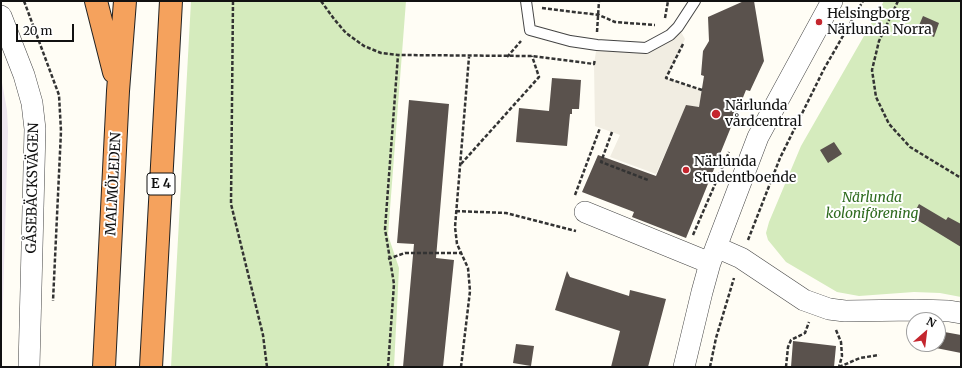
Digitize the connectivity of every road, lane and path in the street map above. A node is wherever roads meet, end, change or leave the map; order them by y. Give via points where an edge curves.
1 (96, 1) edge
2 (125, 1) edge
3 (171, 1) edge
4 (233, 1) edge
5 (321, 1) edge
6 (600, 1) edge
7 (668, 1) edge
8 (695, 1) edge
9 (832, 1) edge
10 (863, 1) edge
11 (898, 1) edge
12 (526, 4) edge
13 (599, 15) junction
14 (1, 16) edge
15 (665, 20) dead end
16 (658, 25) dead end
17 (678, 27) junction
18 (530, 30) junction
19 (596, 45) junction
20 (398, 55) junction
21 (532, 56) junction
22 (469, 57) junction
23 (507, 58) junction
24 (594, 64) dead end
25 (702, 90) dead end
26 (118, 91) junction
27 (740, 103) dead end
28 (750, 107) dead end
29 (600, 128) dead end
30 (612, 132) dead end
31 (460, 164) junction
32 (961, 178) edge
33 (648, 180) dead end
34 (456, 211) junction
35 (585, 212) joint
36 (580, 232) dead end
37 (461, 253) junction
38 (713, 255) junction
39 (741, 258) junction
40 (388, 259) junction
41 (821, 306) junction
42 (961, 313) edge
43 (879, 355) dead end
44 (30, 367) edge
45 (104, 367) edge
46 (151, 367) edge
47 (267, 367) edge
48 (388, 367) edge
49 (461, 367) edge
50 (684, 367) edge
51 (710, 367) edge
52 (786, 367) edge
53 (839, 367) edge

1 - 26 highway
2 - 26 highway, MALMÖLEDEN
3 - 46 highway, E 4
4 - 47 path via 231,204 263,335
5 - 20 path via 346,33 364,46
6 - 13 path
7 - 15 path
8 - 17 lane
9 - 38 street via 758,138
10 - 39 path via 824,69 780,158
11 - 32 path via 879,41 872,70 876,96 889,124 910,147
12 - 13 path
12 - 18 lane
13 - 16 path via 615,22
13 - 19 path
14 - 44 street, GÅSEBÄCKSVÄGEN via 24,75 32,103 35,129
17 - 19 lane via 662,40 646,48
17 - 25 path via 685,39 666,78
18 - 19 lane
18 - 23 path
20 - 22 path
20 - 40 path via 385,229
21 - 23 path
21 - 24 path
21 - 31 path via 539,77
22 - 23 path
22 - 31 path
26 - 45 highway, MALMÖLEDEN
27 - 28 path
29 - 35 path via 571,206
30 - 33 path via 601,162
31 - 34 path
34 - 36 path via 506,213
34 - 37 path via 457,244
35 - 38 street
37 - 40 path via 405,253
37 - 49 path via 468,268 470,291
38 - 39 street
38 - 50 street
39 - 41 street via 784,288 804,300
39 - 51 path via 716,338
40 - 48 path via 394,284
41 - 42 street via 845,311 916,310
41 - 52 path via 805,333 791,340
41 - 53 path via 840,342 842,356
43 - 53 path via 860,358

